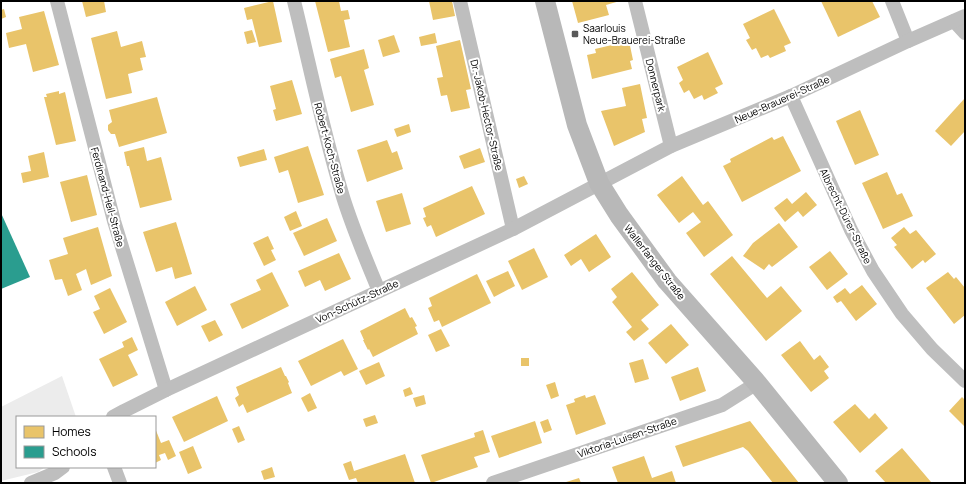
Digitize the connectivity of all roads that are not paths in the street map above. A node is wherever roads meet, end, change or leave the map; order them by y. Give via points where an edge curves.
1 (57, 1) edge
2 (294, 1) edge
3 (460, 1) edge
4 (545, 1) edge
5 (635, 1) edge
6 (892, 1) edge
7 (960, 19) edge
8 (965, 33) edge
9 (908, 41) junction
10 (791, 96) junction
11 (671, 146) junction
12 (600, 183) junction
13 (513, 229) junction
14 (379, 291) junction
15 (965, 381) edge
16 (757, 383) junction
17 (166, 390) junction
18 (115, 416) edge
19 (62, 468) edge
20 (114, 468) edge
21 (31, 483) edge
22 (120, 483) edge
23 (493, 483) edge
24 (838, 483) edge

1 - 17 street, Ferdinand-Heil-Straße via 114,221
2 - 14 street, Robert-Koch-Straße via 343,197
3 - 13 street, Dr.-Jakob-Hector-Straße
4 - 12 main road, Wallerfanger Straße via 578,125
5 - 11 street, Donnerpark
6 - 9 street
7 - 8 street
7 - 9 street, Neue-Brauerei-Straße
9 - 10 street, Neue-Brauerei-Straße
10 - 11 street, Neue-Brauerei-Straße
10 - 15 street, Albrecht-Dürer-Straße via 851,230 873,270 902,314 932,349
11 - 12 street, Neue-Brauerei-Straße
12 - 13 street, Von-Schütz-Straße
12 - 16 main road, Wallerfanger Straße via 619,215 667,281
13 - 14 street, Von-Schütz-Straße
14 - 17 street, Von-Schütz-Straße
16 - 23 street, Viktoria-Luisen-Straße via 722,404
16 - 24 main road, Wallerfanger Straße
17 - 18 street, Von-Schütz-Straße
19 - 21 street
20 - 22 street

